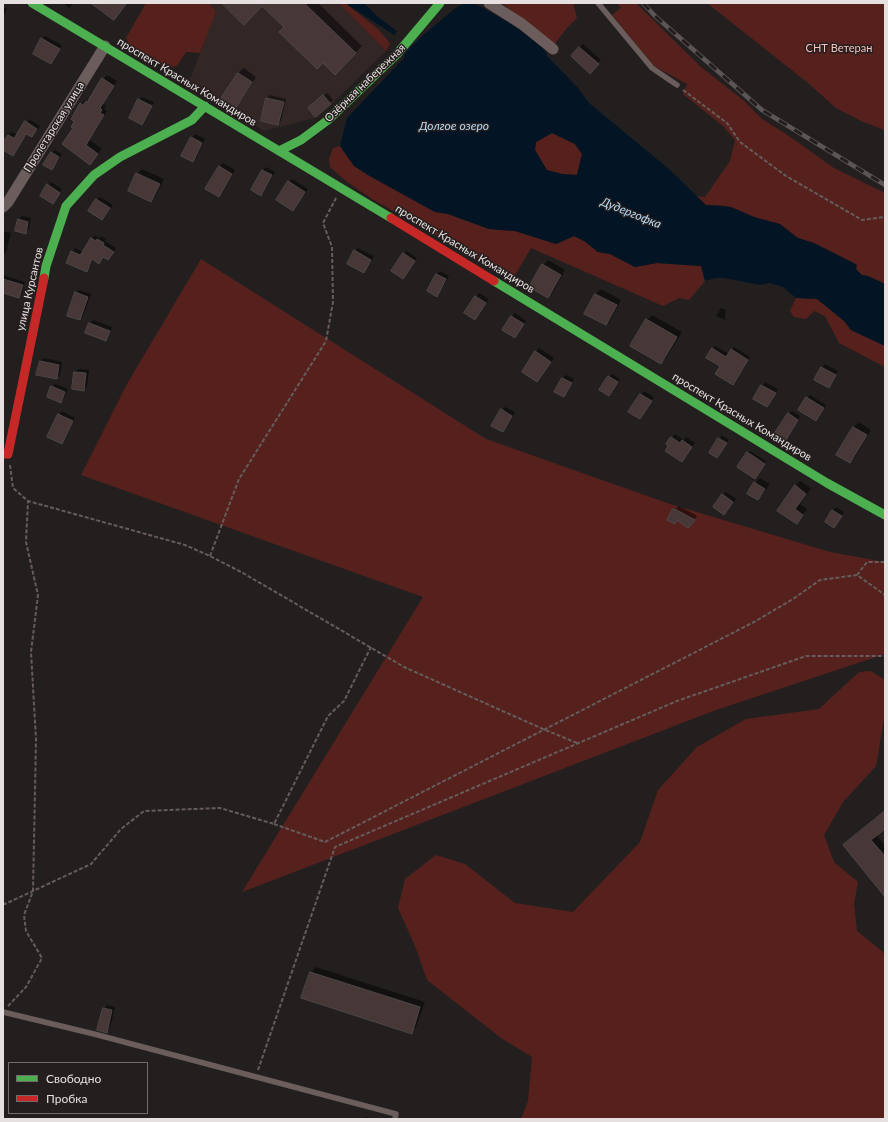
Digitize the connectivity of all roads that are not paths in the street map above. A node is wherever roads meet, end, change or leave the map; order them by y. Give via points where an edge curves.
1 (32, 3) edge
2 (440, 3) edge
3 (489, 3) edge
4 (598, 3) edge
5 (105, 46) junction
6 (553, 49) dead end
7 (677, 86) road end
8 (205, 106) junction
9 (279, 151) junction
10 (3, 207) edge
11 (6, 454) edge
12 (885, 515) edge
13 (3, 1012) edge
14 (395, 1119) edge

1 - 5 street, проспект Красных Командиров
2 - 9 street, Озёрная набережная via 397,54 328,120 301,140
3 - 6 street via 522,24
4 - 7 lane via 652,68
5 - 8 street, проспект Красных Командиров
5 - 10 street, Пролетарская улица
8 - 9 street, проспект Красных Командиров
8 - 11 street, улица Курсантов via 192,120 120,157 94,175 66,206 46,266
9 - 12 street, проспект Красных Командиров via 827,483
13 - 14 lane via 396,1114

